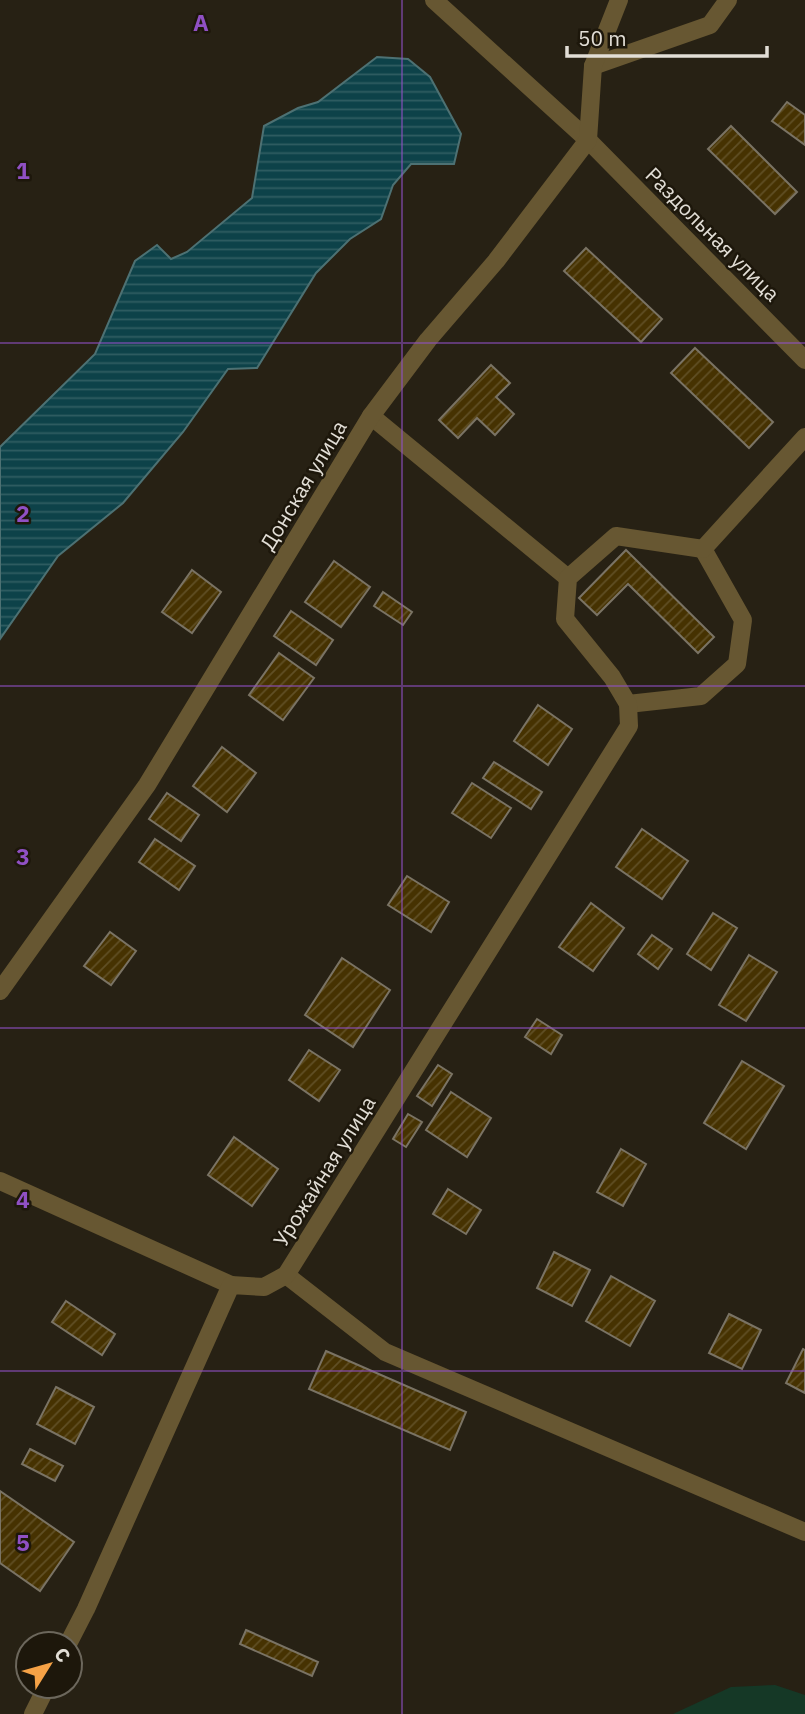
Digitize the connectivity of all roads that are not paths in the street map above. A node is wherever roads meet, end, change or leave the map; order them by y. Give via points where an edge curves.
1 (434, 0) edge
2 (619, 0) edge
3 (728, 0) edge
4 (593, 66) junction
5 (588, 140) junction
6 (805, 360) edge
7 (371, 416) junction
8 (805, 437) edge
9 (703, 549) junction
10 (568, 578) junction
11 (628, 704) junction
12 (0, 991) edge
13 (0, 1181) edge
14 (286, 1275) junction
15 (231, 1285) junction
16 (805, 1532) edge
17 (75, 1630) edge

1 - 5 street, Раздольная улица
2 - 4 street
3 - 4 street via 710,25
4 - 5 street
5 - 6 street, Раздольная улица
5 - 7 street, Донская улица
7 - 10 street
7 - 12 street, Донская улица via 147,785
8 - 9 street
9 - 10 street via 616,536
9 - 11 street via 743,620 737,664 701,695
10 - 11 street via 565,620
11 - 14 street, Урожайная улица via 629,726
13 - 15 street
14 - 15 street, Урожайная улица via 264,1287
14 - 16 street via 385,1352
15 - 17 street

